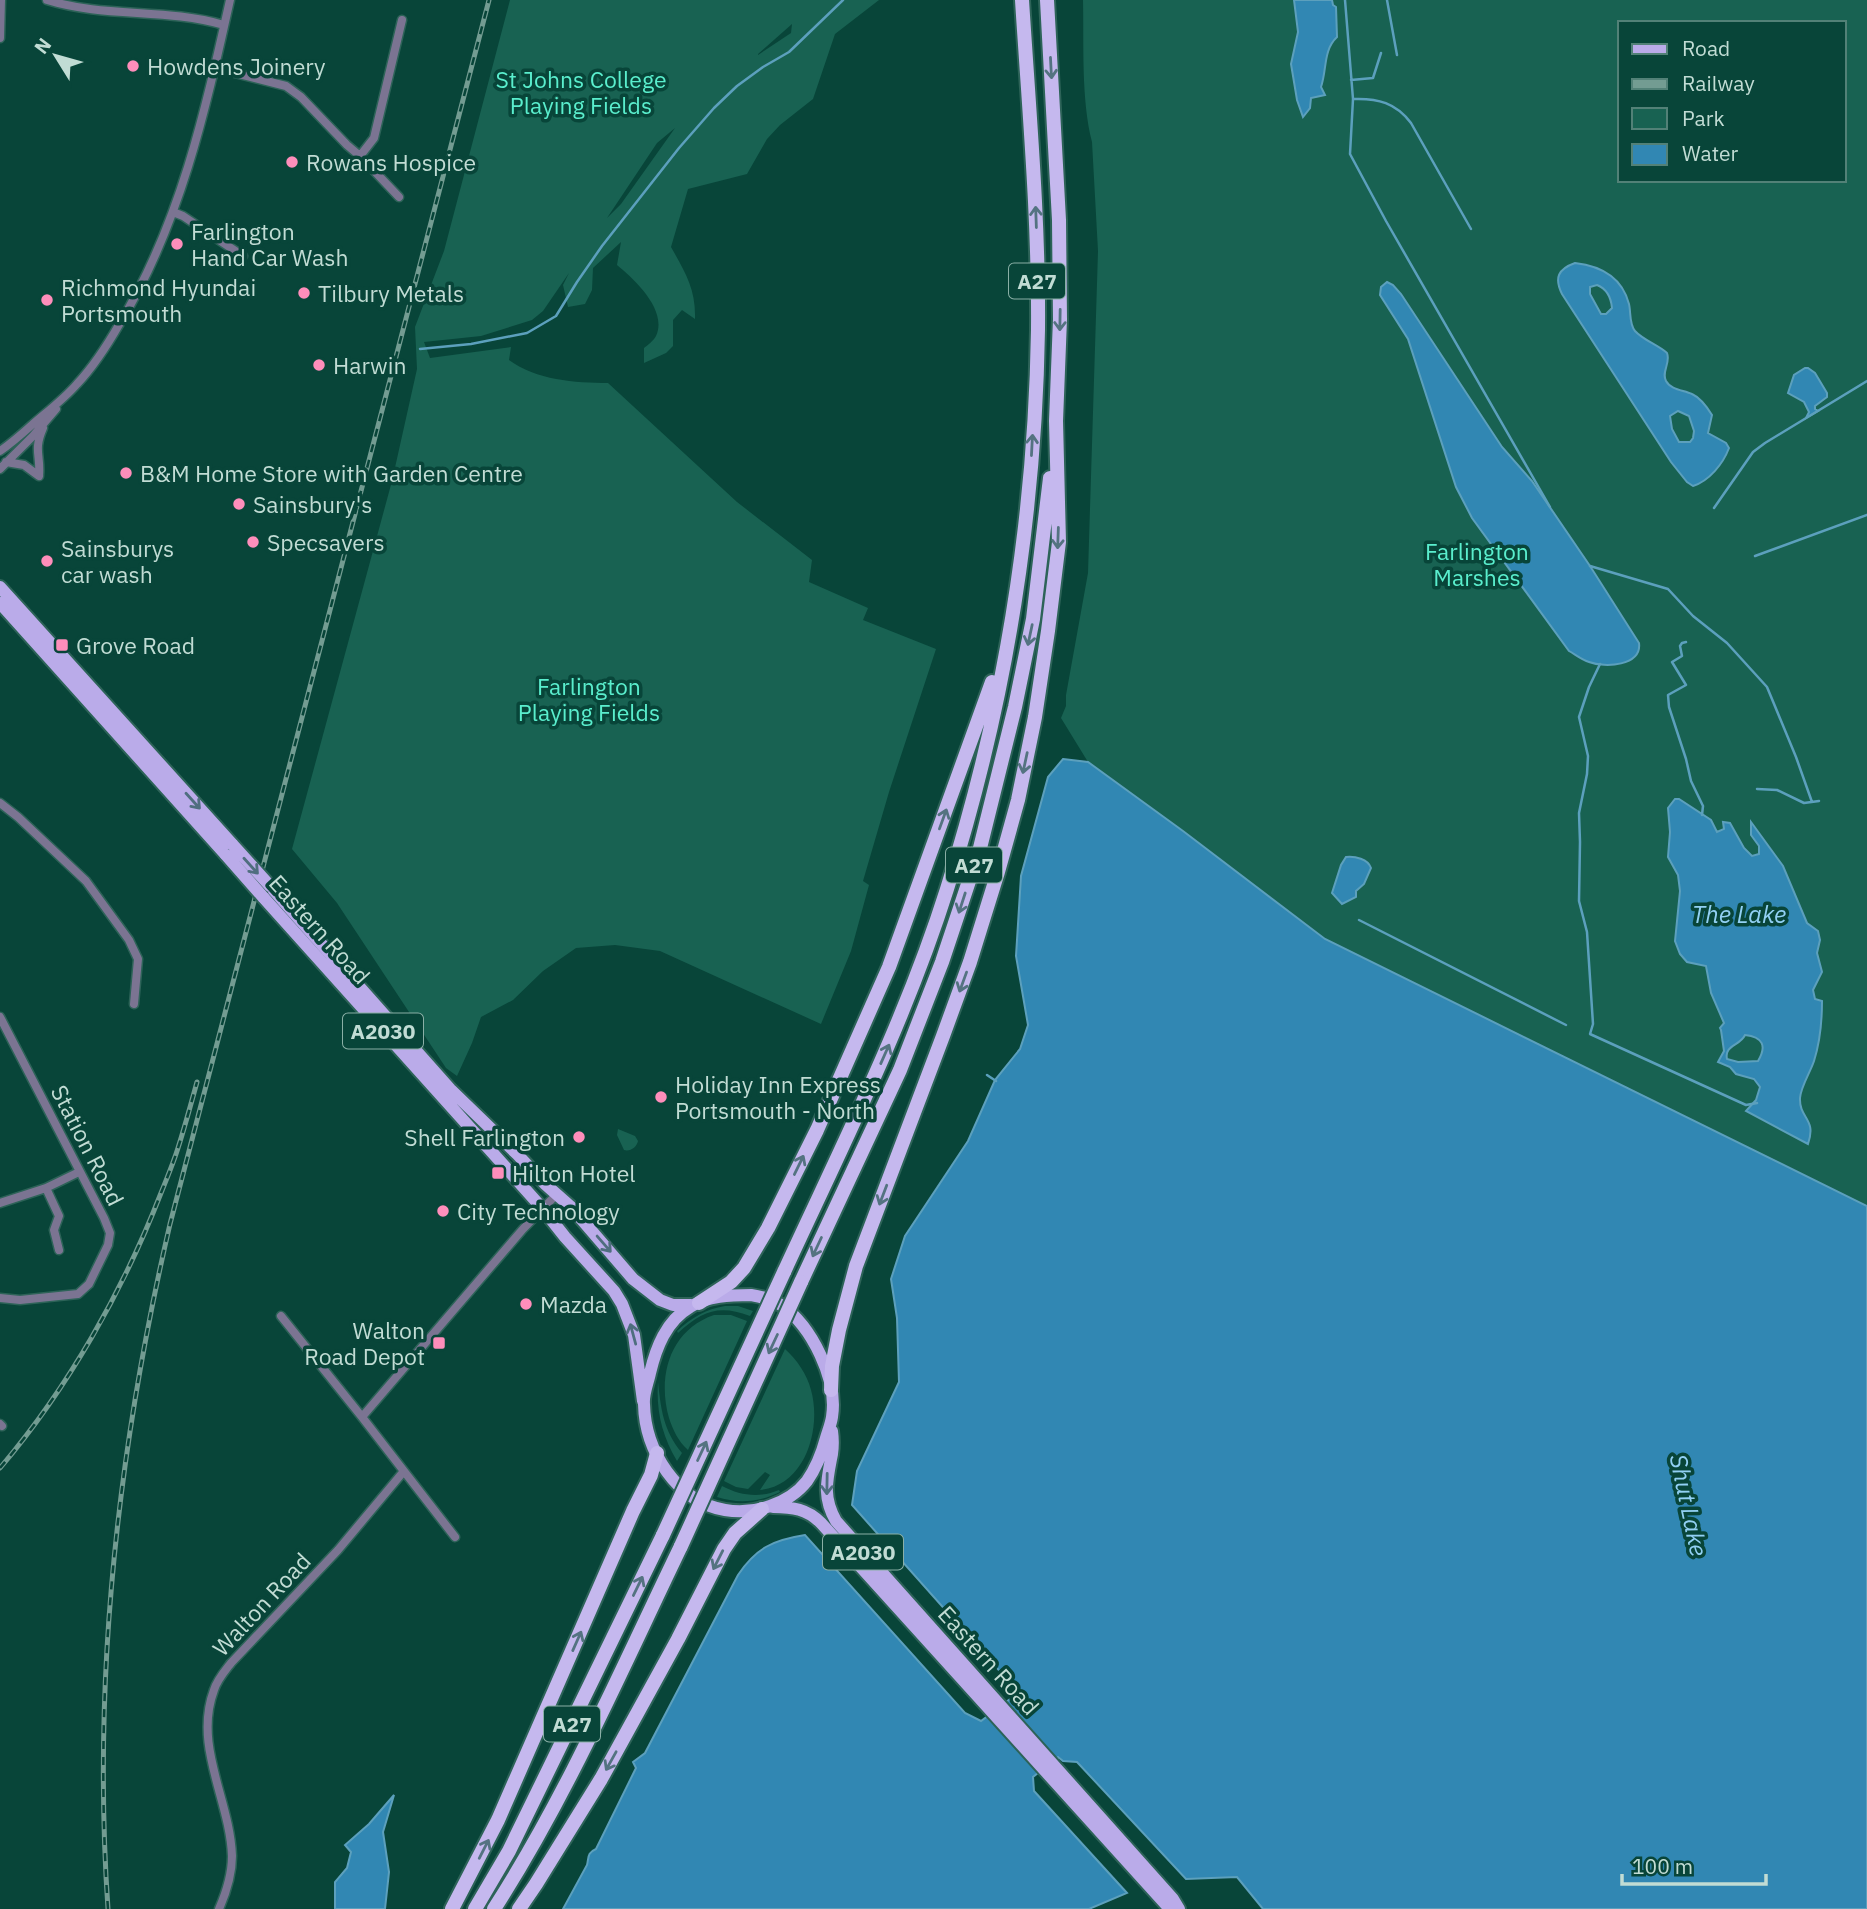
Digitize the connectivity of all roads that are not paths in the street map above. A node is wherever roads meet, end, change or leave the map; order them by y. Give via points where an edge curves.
1 (1, 0) edge
2 (47, 0) edge
3 (96, 0) edge
4 (230, 0) edge
5 (1022, 0) edge
6 (1047, 0) edge
7 (95, 10) junction
8 (402, 20) dead end
9 (224, 25) junction
10 (0, 38) edge
11 (215, 68) junction
12 (360, 156) junction
13 (399, 197) dead end
14 (173, 212) junction
15 (243, 256) dead end
16 (61, 400) junction
17 (53, 414) junction
18 (1056, 421) junction
19 (3, 449) edge
20 (19, 450) junction
21 (38, 463) junction
22 (2, 465) edge
23 (0, 587) edge
24 (0, 603) edge
25 (1008, 637) junction
26 (0, 803) edge
27 (229, 850) junction
28 (266, 891) junction
29 (134, 1004) dead end
30 (0, 1017) edge
31 (79, 1172) junction
32 (46, 1188) junction
33 (557, 1194) junction
34 (0, 1203) edge
35 (542, 1209) junction
36 (59, 1250) dead end
37 (0, 1297) edge
38 (695, 1304) junction
39 (281, 1316) dead end
40 (831, 1390) junction
41 (643, 1401) junction
42 (362, 1417) junction
43 (832, 1417) junction
44 (657, 1453) junction
45 (404, 1471) junction
46 (766, 1508) junction
47 (455, 1537) dead end
48 (958, 1666) junction
49 (1069, 1790) junction
50 (219, 1909) edge
51 (452, 1909) edge
52 (475, 1909) edge
53 (494, 1909) edge
54 (519, 1909) edge
55 (1170, 1909) edge
56 (1179, 1909) edge

1 - 10 street
2 - 7 street
3 - 7 street
4 - 9 street
25 -> 5 highway, A27 via 1031,479 1038,331 1036,215
6 -> 18 highway, A27 via 1059,220
7 - 9 street via 188,17
8 - 12 street via 374,138
9 - 11 street
11 - 12 street via 286,86
11 - 14 street
12 - 13 street
14 - 15 street
14 - 16 street via 127,313 90,369
16 - 17 street
16 - 19 street
17 - 20 street
17 - 21 street via 38,441
18 -> 40 highway via 1059,542 1035,717 1018,800 970,962 856,1266 836,1345
18 -> 53 highway, A27, bridge via 1033,619 1015,707 979,848 942,962 900,1070 681,1546 586,1744 526,1860
19 - 20 street
20 - 21 street
20 - 22 street
21 - 22 street via 39,476 24,465
23 -> 27 main road, Eastern Road / A2030
24 - 27 main road, Eastern Road / A2030
38 -> 25 highway via 731,1282 744,1268 817,1130 889,968
52 -> 25 highway, A27, bridge via 515,1840 663,1535 887,1049 947,888 987,744
26 - 29 street via 86,881 129,940 138,959
27 - 28 main road, Eastern Road / A2030, bridge
28 - 33 main road, Eastern Road / A2030 via 450,1089
28 - 35 main road, Eastern Road / A2030
30 - 31 street, Station Road
31 - 32 street
31 - 37 street, Station Road via 110,1233 89,1284 78,1294 65,1297
32 - 34 street
32 - 36 street via 59,1216 54,1230
33 - 35 street
33 -> 38 main road, Eastern Road / A2030 via 653,1297 673,1305
41 -> 35 main road, Eastern Road / A2030 via 634,1335 622,1304
35 - 42 street
38 - 40 main road via 751,1295 782,1306 816,1345
38 - 41 main road via 663,1334
39 - 42 street
40 - 43 main road
41 - 44 main road
42 - 45 street
43 - 46 main road via 819,1461 808,1479
43 -> 48 main road, Eastern Road / A2030 via 833,1452 826,1487 832,1515
44 - 46 main road via 680,1488 698,1500 724,1510
51 -> 44 highway via 498,1820
45 - 47 street
45 - 50 street, Walton Road via 217,1682 208,1712 209,1752 232,1858
46 - 48 main road, Eastern Road / A2030 via 800,1509 815,1517
46 -> 54 highway via 735,1533 724,1549 601,1779
48 - 49 main road, Eastern Road / A2030
49 - 55 main road, Eastern Road / A2030
49 - 56 main road, Eastern Road / A2030

